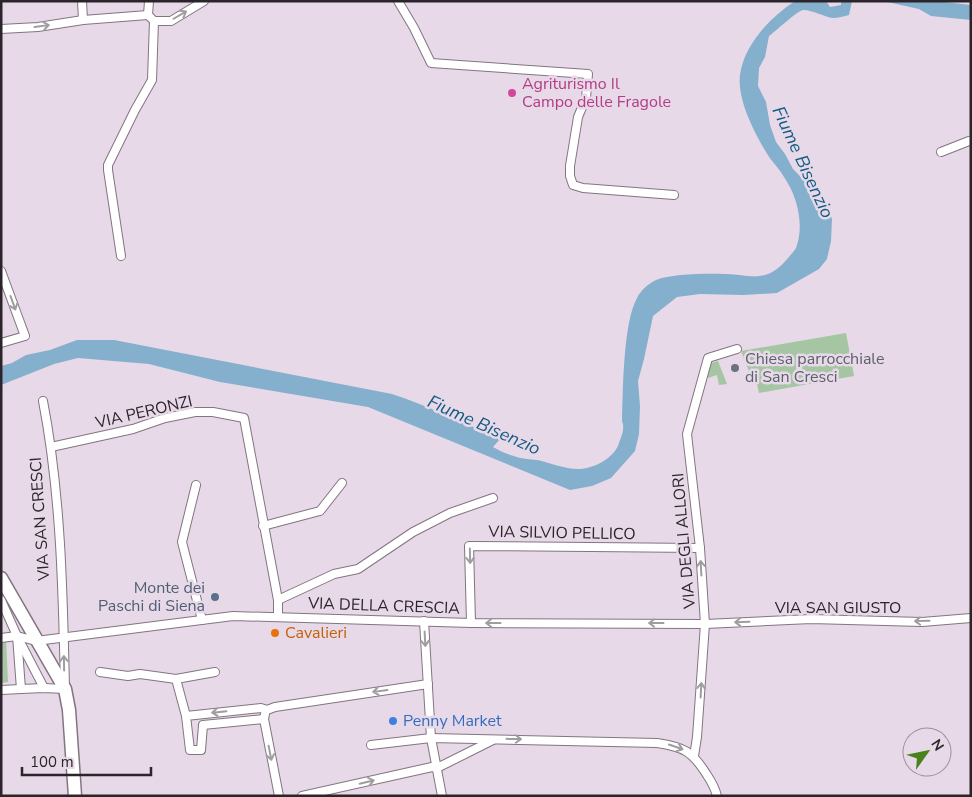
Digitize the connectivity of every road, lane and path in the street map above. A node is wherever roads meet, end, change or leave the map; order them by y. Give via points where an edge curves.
1 (82, 1) edge
2 (149, 1) edge
3 (204, 1) edge
4 (398, 1) edge
5 (151, 18) junction
6 (83, 20) junction
7 (1, 29) edge
8 (970, 143) edge
9 (941, 152) dead end
10 (674, 195) dead end
11 (121, 256) dead end
12 (1, 271) edge
13 (1, 343) edge
14 (737, 349) dead end
15 (43, 400) dead end
16 (51, 446) junction
17 (342, 483) dead end
18 (196, 485) dead end
19 (493, 498) dead end
20 (263, 526) junction
21 (700, 548) junction
22 (1, 578) edge
23 (1, 600) edge
24 (278, 600) junction
25 (278, 617) junction
26 (971, 618) edge
27 (202, 620) junction
28 (424, 620) junction
29 (471, 623) junction
30 (705, 624) junction
31 (17, 636) junction
32 (64, 636) junction
33 (1, 638) edge
34 (36, 641) junction
35 (100, 672) dead end
36 (215, 672) dead end
37 (176, 679) junction
38 (428, 684) junction
39 (44, 688) junction
40 (21, 689) junction
41 (1, 690) edge
42 (65, 690) junction
43 (267, 710) junction
44 (186, 716) junction
45 (264, 719) junction
46 (431, 738) junction
47 (494, 739) junction
48 (371, 745) dead end
49 (694, 756) junction
50 (437, 768) junction
51 (74, 796) edge
52 (279, 796) edge
53 (302, 796) edge
54 (442, 796) edge
55 (717, 796) edge

1 - 6 street
2 - 5 street
5 -> 3 street via 172,21
4 - 10 street via 431,63 588,74 586,98 578,117 570,166 573,185
5 - 6 street
5 - 11 street via 152,80 108,170
7 -> 6 street
8 - 9 street
12 -> 13 street via 25,336
14 - 21 street, VIA DEGLI ALLORI via 708,358 689,421 687,434
15 - 16 street, VIA SAN CRESCI
16 - 20 street, VIA PERONZI via 134,429 195,412 244,418
16 - 32 street, VIA SAN CRESCI
17 - 20 street via 320,511
18 - 27 street via 182,542
19 - 24 street via 450,513 413,532 358,569 334,574
20 - 24 street
21 -> 29 street, VIA SILVIO PELLICO via 469,546
30 -> 21 street, VIA DEGLI ALLORI
22 - 34 main road
23 - 31 street
24 - 25 street
25 - 27 street, VIA DELLA CRESCIA via 233,616
25 - 28 street, VIA DELLA CRESCIA
26 -> 30 street, VIA SAN GIUSTO via 922,622 811,619
27 - 32 street, VIA DELLA CRESCIA
28 - 29 street, VIA DELLA CRESCIA
28 -> 38 street
30 -> 29 street, VIA DELLA CRESCIA
49 -> 30 street, VIA DEGLI ALLORI
31 - 33 street
31 - 34 street
31 - 39 street
31 - 40 street
32 - 34 street
42 -> 32 street, VIA SAN CRESCI
34 - 42 main road
35 - 37 street
36 - 37 street
37 - 44 street
38 -> 43 street
38 - 46 street
39 - 40 street
39 - 42 street
40 - 41 street
42 - 51 main road, VIA SAN CRESCI
43 -> 44 street
43 - 45 street
44 - 45 street via 190,750 201,750 203,725
45 -> 52 street
46 - 47 street
46 - 48 street
46 - 50 street
47 -> 49 street via 657,743
47 - 50 street
49 - 55 street
53 -> 50 street
50 - 54 street

